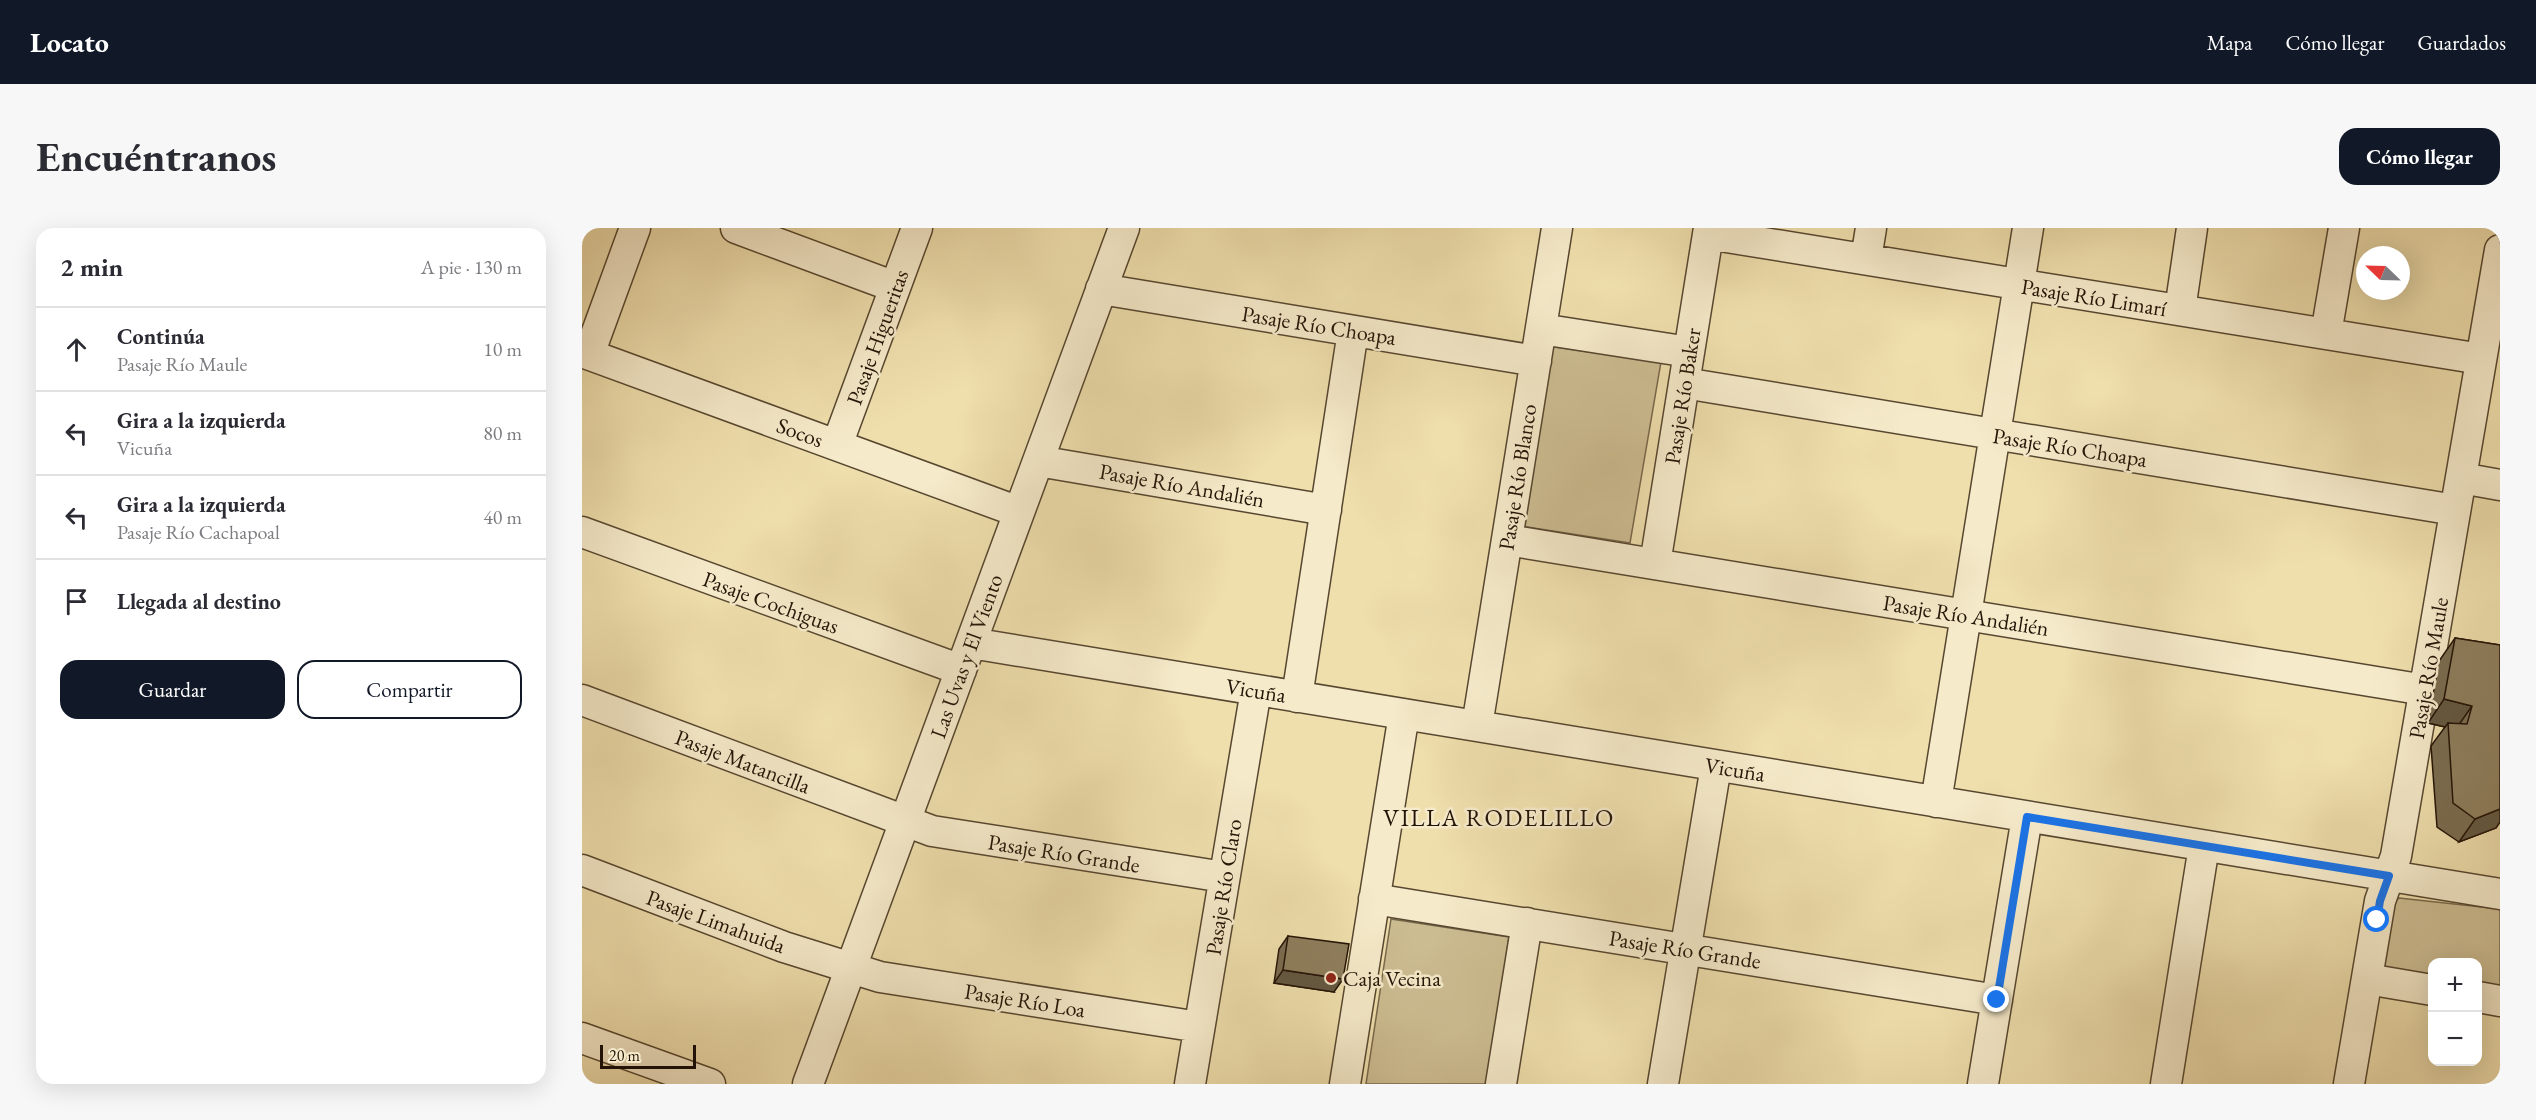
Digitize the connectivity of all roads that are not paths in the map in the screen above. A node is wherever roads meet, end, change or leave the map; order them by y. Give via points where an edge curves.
1 (635, 228) edge
2 (917, 228) edge
3 (1124, 228) edge
4 (1557, 228) edge
5 (1870, 228) edge
6 (2028, 228) edge
7 (2192, 228) edge
8 (2344, 228) edge
9 (745, 230) edge
10 (1708, 231) edge
11 (2500, 250) edge
12 (1866, 260) junction
13 (2019, 285) junction
14 (895, 287) junction
15 (1101, 289) junction
16 (2180, 310) junction
17 (1541, 329) junction
18 (1353, 331) junction
19 (2326, 334) junction
20 (1689, 352) junction
21 (585, 353) edge
22 (2481, 359) junction
23 (1536, 361) junction
24 (1684, 383) junction
25 (1995, 434) junction
26 (837, 445) junction
27 (1038, 462) junction
28 (2461, 478) junction
29 (2500, 485) edge
30 (1326, 510) junction
31 (2455, 510) junction
32 (1019, 512) junction
33 (582, 532) edge
34 (1507, 540) junction
35 (1655, 564) junction
36 (1966, 615) junction
37 (971, 642) junction
38 (961, 670) junction
39 (1256, 690) junction
40 (2425, 690) junction
41 (1297, 697) junction
42 (582, 700) edge
43 (1404, 714) junction
44 (1477, 726) junction
45 (1716, 766) junction
46 (1936, 802) junction
47 (2027, 817) junction
48 (905, 821) junction
49 (2204, 846) junction
50 (582, 870) edge
51 (2389, 876) junction
52 (1224, 877) junction
53 (2500, 894) edge
54 (1374, 899) junction
55 (1527, 923) junction
56 (1686, 949) junction
57 (851, 969) junction
58 (2367, 979) junction
59 (2428, 989) edge
60 (2482, 998) edge
61 (1997, 1000) junction
62 (2500, 1001) edge
63 (1199, 1027) junction
64 (582, 1038) edge
65 (710, 1084) edge
66 (808, 1084) edge
67 (1190, 1084) edge
68 (1344, 1084) edge
69 (1501, 1084) edge
70 (1663, 1084) edge
71 (1983, 1084) edge
72 (2166, 1084) edge
73 (2349, 1084) edge

1 - 21 street
2 - 14 street, Pasaje Higueritas
3 - 15 street, Las Uvas y El Viento
4 - 17 street, Pasaje Río Blanco
5 - 12 street
6 - 13 street
7 - 16 street
8 - 19 street
9 - 14 street
10 - 12 street, Pasaje Río Limarí
10 - 20 street, Pasaje Río Baker
11 - 22 street, Pasaje Río Maule
12 - 13 street, Pasaje Río Limarí
13 - 16 street, Pasaje Río Limarí
13 - 25 street
14 - 26 street, Pasaje Higueritas
15 - 18 street, Pasaje Río Choapa
15 - 27 street, Las Uvas y El Viento
16 - 19 street, Pasaje Río Limarí
17 - 20 street
17 - 23 street, Pasaje Río Blanco
18 - 23 street, Pasaje Río Choapa
18 - 30 street
19 - 22 street, Pasaje Río Limarí
20 - 24 street, Pasaje Río Baker
21 - 26 street, Socos
22 - 28 street, Pasaje Río Maule
23 - 34 street, Pasaje Río Blanco
24 - 25 street, Pasaje Río Choapa
24 - 35 street, Pasaje Río Baker
25 - 31 street, Pasaje Río Choapa
25 - 36 street
26 - 32 street, Socos
27 - 30 street, Pasaje Río Andalién
27 - 32 street, Las Uvas y El Viento
28 - 29 street
28 - 31 street, Pasaje Río Maule
30 - 41 street
31 - 40 street, Pasaje Río Maule via 2443,648
32 - 37 street, Las Uvas y El Viento
33 - 38 street, Pasaje Cochiguas
34 - 35 street, Pasaje Río Andalién
34 - 44 street, Pasaje Río Blanco
35 - 36 street, Pasaje Río Andalién
36 - 40 street, Pasaje Río Andalién
36 - 46 street
37 - 38 street, Las Uvas y El Viento
37 - 39 street, Vicuña
38 - 48 street, Las Uvas y El Viento
39 - 41 street, Vicuña
39 - 52 street, Pasaje Río Claro
40 - 51 street, Pasaje Río Maule via 2396,856
41 - 43 street, Vicuña
42 - 48 street, Pasaje Matancilla
43 - 44 street, Vicuña
43 - 54 street
44 - 45 street, Vicuña
45 - 46 street, Vicuña
45 - 56 street
46 - 47 street, Vicuña
47 - 49 street, Vicuña
47 - 61 street
48 - 52 street, Pasaje Río Grande via 959,837
48 - 57 street, Las Uvas y El Viento
49 - 51 street, Vicuña
49 - 72 street
50 - 57 street, Pasaje Limahuida
51 - 53 street, Vicuña
51 - 58 street, Pasaje Río Maule via 2380,901
52 - 63 street, Pasaje Río Claro
54 - 55 street, Pasaje Río Grande
54 - 68 street
55 - 56 street, Pasaje Río Grande
55 - 69 street
56 - 61 street, Pasaje Río Grande
56 - 70 street
57 - 63 street, Pasaje Río Loa via 903,982
57 - 66 street, Las Uvas y El Viento
58 - 59 street
58 - 73 street, Pasaje Río Maule
60 - 62 street
61 - 71 street
63 - 67 street, Pasaje Río Claro
64 - 65 street

